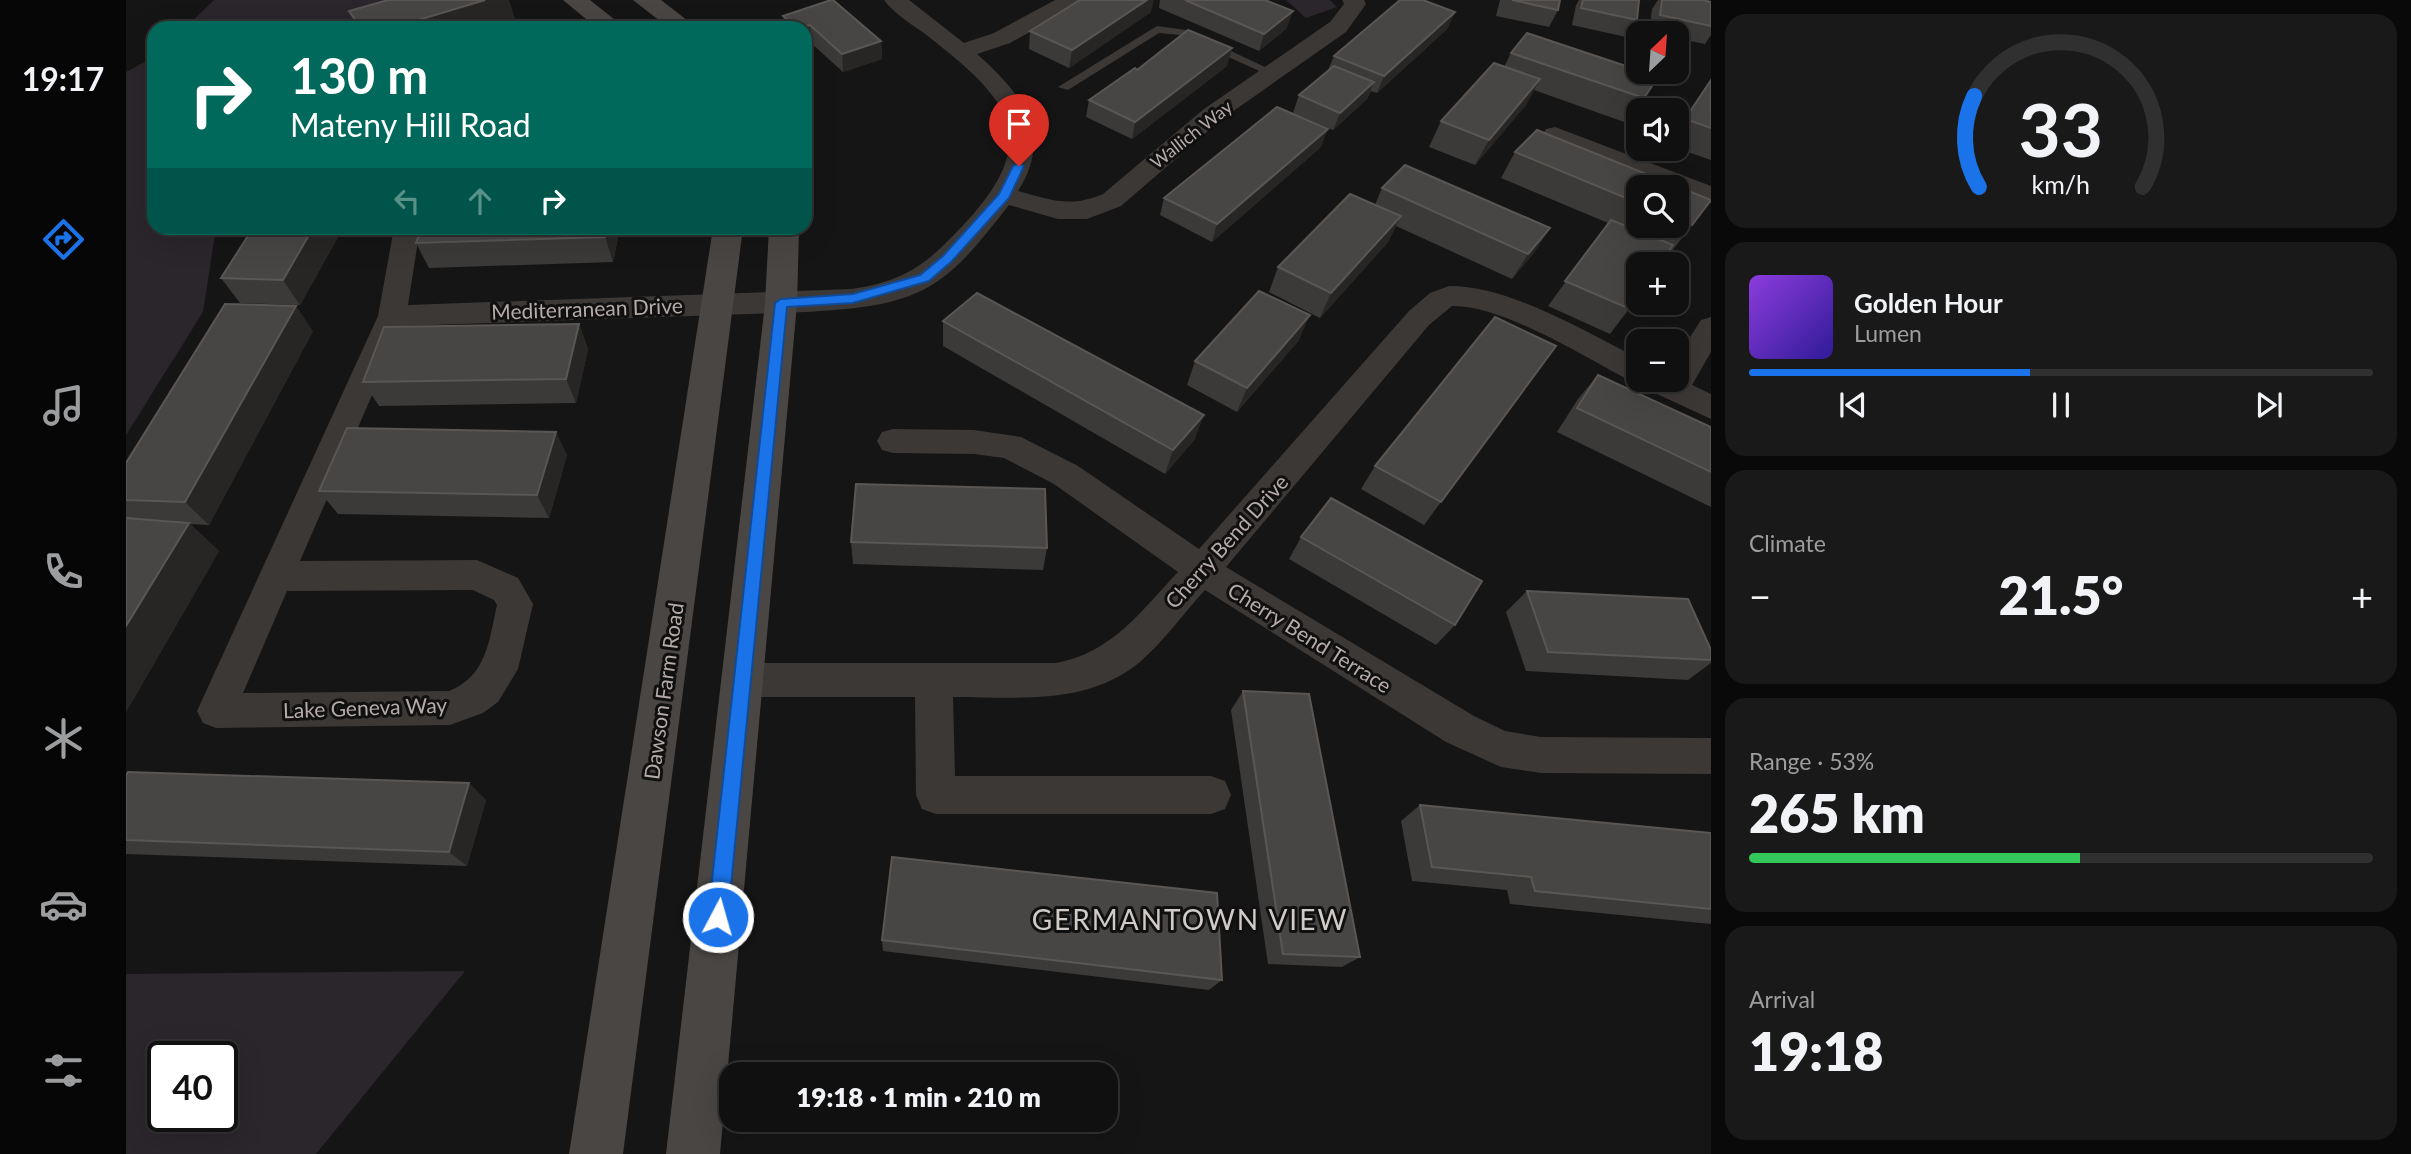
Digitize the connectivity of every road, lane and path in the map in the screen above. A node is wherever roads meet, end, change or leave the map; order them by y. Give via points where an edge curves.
1 (575, 0) edge
2 (645, 0) edge
3 (895, 0) edge
4 (1071, 0) edge
5 (1353, 0) edge
6 (604, 21) edge
7 (675, 21) edge
8 (960, 52) junction
9 (1272, 73) junction
10 (1064, 87) dead end
11 (1555, 134) edge
12 (1004, 195) junction
13 (1711, 195) edge
14 (406, 235) edge
15 (727, 235) edge
16 (784, 235) edge
17 (718, 303) junction
18 (781, 303) junction
19 (392, 316) junction
20 (1711, 327) edge
21 (1689, 355) edge
22 (1626, 365) edge
23 (1680, 392) edge
24 (1711, 407) edge
25 (893, 441) dead end
26 (1202, 570) junction
27 (277, 576) junction
28 (743, 680) junction
29 (934, 681) junction
30 (1711, 756) edge
31 (1211, 795) dead end
32 (596, 1154) edge
33 (693, 1154) edge

1 - 6 street
2 - 7 street
3 - 8 street, Mediterranean Drive
4 - 8 street via 1002,38
5 - 9 street, Wallich Way via 1355,4 1338,27
8 - 12 street, Mediterranean Drive via 999,89 1018,119 1023,143 1019,166
9 - 10 lane via 1182,32 1157,29
9 - 12 street, Wallich Way via 1213,114 1112,200 1087,211 1058,211
11 - 13 street
12 - 18 street, Mediterranean Drive via 925,278 853,298
14 - 19 street, Lake Geneva Way
15 - 17 street, Dawson Farm Road
16 - 18 street
17 - 18 street, Mediterranean Drive
17 - 19 street, Mediterranean Drive
17 - 32 street, Dawson Farm Road
18 - 28 street
19 - 27 street, Lake Geneva Way
20 - 21 street
22 - 26 street, Cherry Bend Drive via 1482,298 1450,295 1435,302
23 - 24 street
25 - 26 street, Cherry Bend Terrace via 1010,446 1066,475
26 - 29 street, Cherry Bend Drive via 1126,651 1087,674 1056,680
26 - 30 street, Cherry Bend Terrace via 1500,749 1541,755
27 - 27 street, Lake Geneva Way via 216,711 450,708 477,697 494,680 515,604 506,589 477,575
28 - 29 street, Cherry Bend Drive
28 - 33 street
29 - 31 street via 936,795

